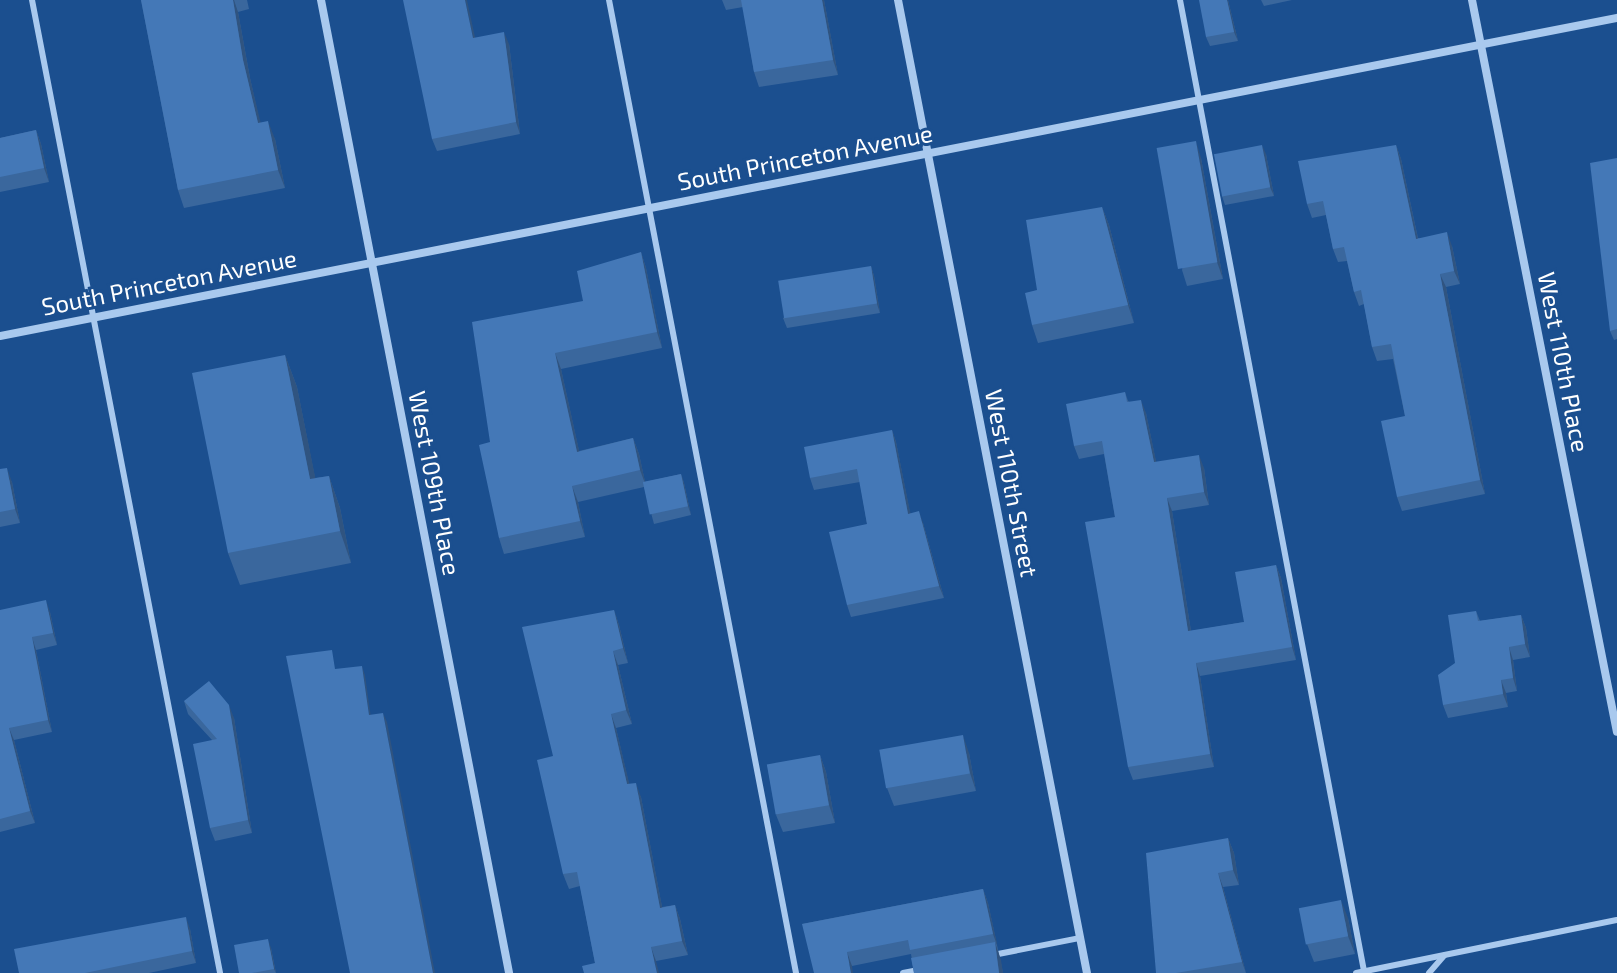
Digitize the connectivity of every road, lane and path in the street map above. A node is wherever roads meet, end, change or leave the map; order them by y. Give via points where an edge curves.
1 (32, 0) edge
2 (321, 0) edge
3 (609, 0) edge
4 (898, 0) edge
5 (1180, 0) edge
6 (1472, 0) edge
7 (1617, 18) edge
8 (1480, 45) junction
9 (1199, 100) junction
10 (928, 153) junction
11 (649, 208) junction
12 (372, 263) junction
13 (92, 318) junction
14 (0, 336) edge
15 (1617, 732) edge
16 (1617, 920) edge
17 (1080, 938) junction
18 (1444, 956) junction
19 (980, 958) edge
20 (934, 967) edge
21 (1360, 972) edge
22 (220, 973) edge
23 (509, 973) edge
24 (796, 973) edge
25 (903, 973) edge
26 (1087, 973) edge
27 (1429, 973) edge

1 - 13 lane
2 - 12 street, West 109th Place
3 - 11 lane
4 - 10 street, West 110th Street
5 - 9 lane
6 - 8 street, West 110th Place
7 - 8 street, South Princeton Avenue
8 - 9 street, South Princeton Avenue
8 - 15 street, West 110th Place
9 - 10 street, South Princeton Avenue
9 - 21 lane
10 - 11 street, South Princeton Avenue
10 - 17 street, West 110th Street
11 - 12 street, South Princeton Avenue
11 - 24 lane
12 - 13 street, South Princeton Avenue
12 - 23 street, West 109th Place
13 - 14 street, South Princeton Avenue
13 - 22 lane
16 - 18 lane
17 - 19 lane
17 - 26 street, West 110th Street
18 - 21 lane
18 - 27 lane
20 - 25 lane

